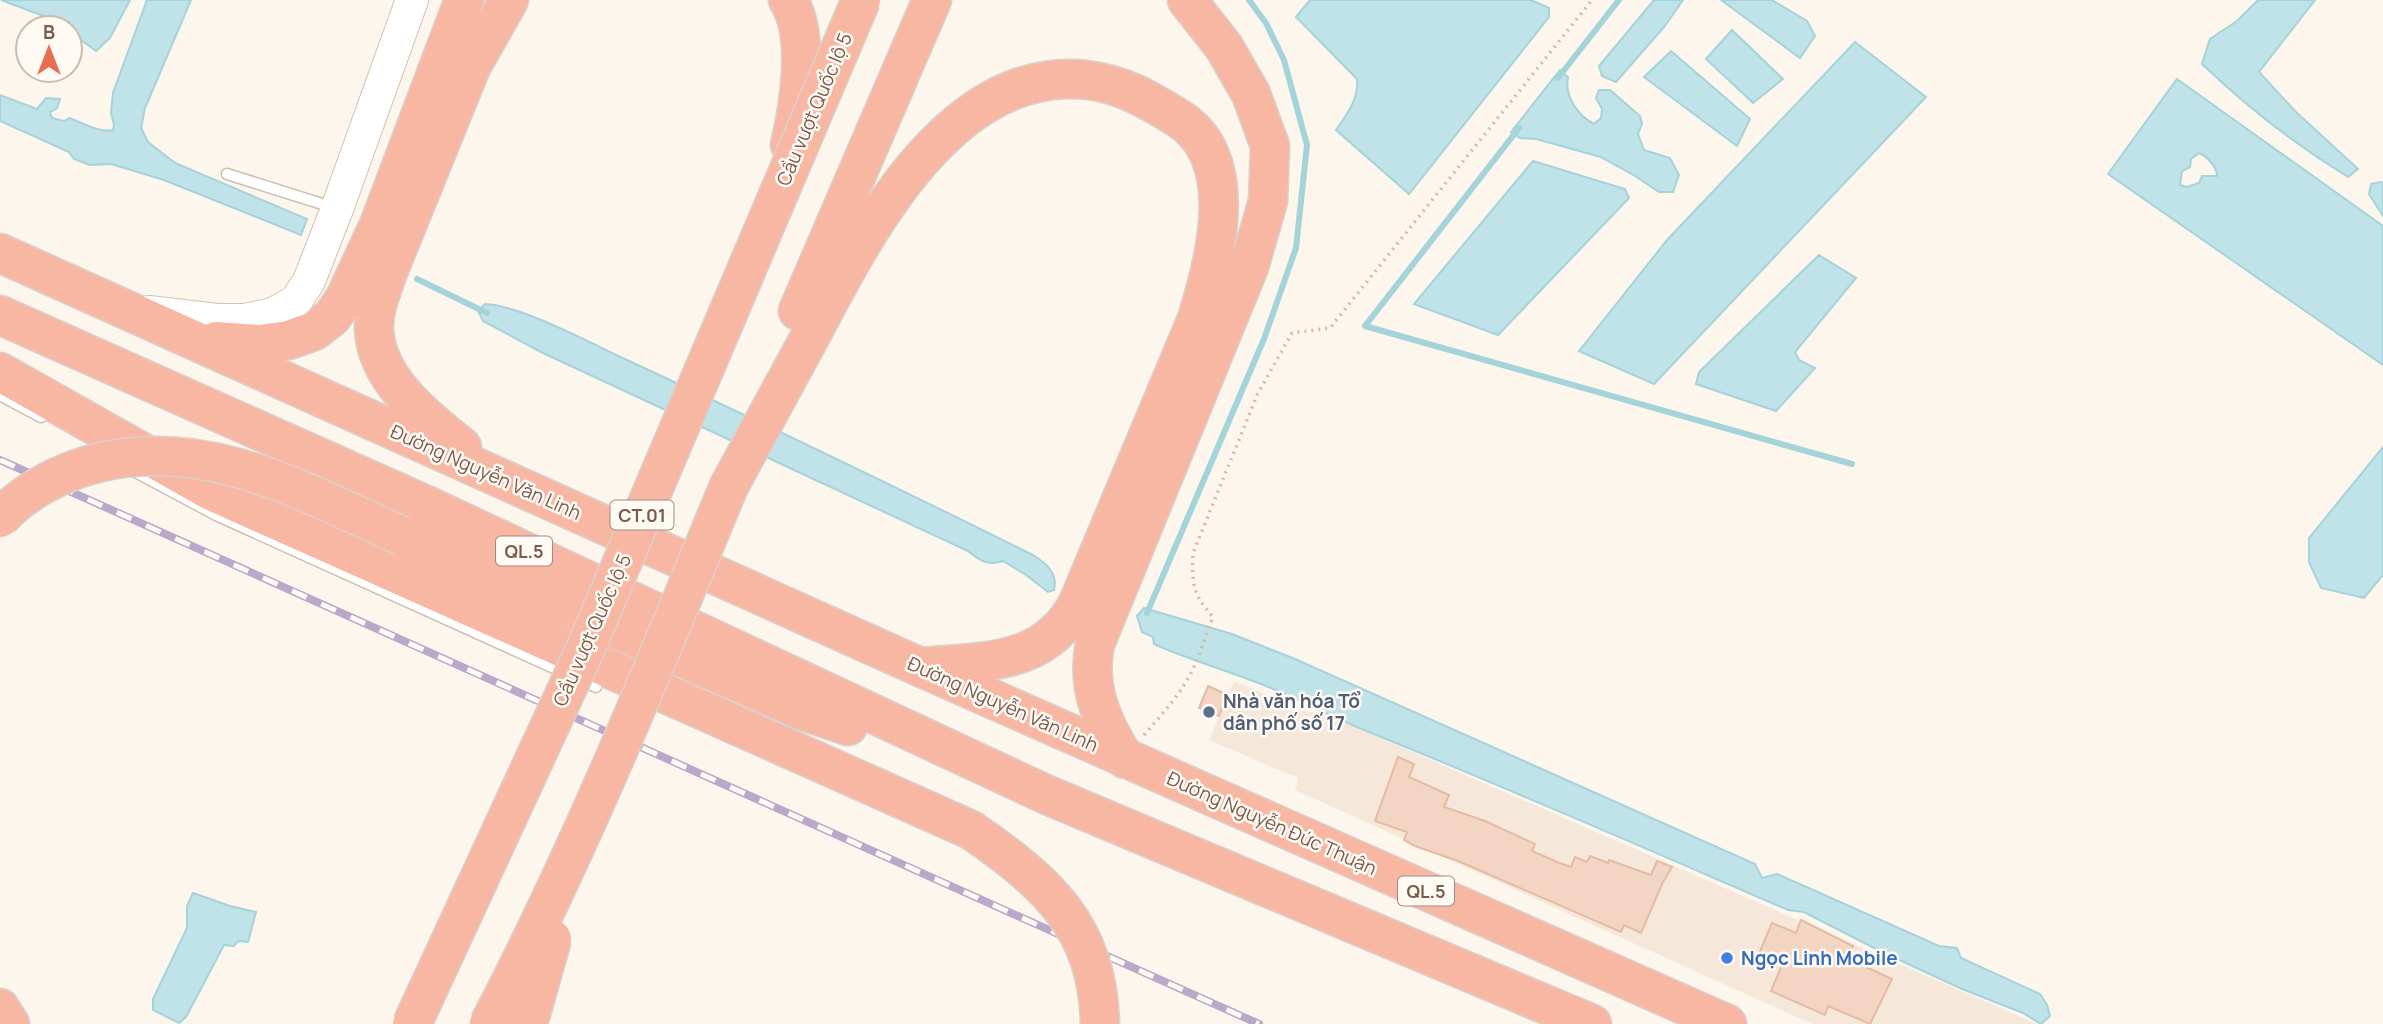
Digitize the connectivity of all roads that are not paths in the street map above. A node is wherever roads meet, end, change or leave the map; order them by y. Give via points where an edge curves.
1 (412, 0) edge
2 (464, 0) edge
3 (509, 0) edge
4 (788, 0) edge
5 (861, 0) edge
6 (932, 0) edge
7 (1187, 0) edge
8 (227, 174) dead end
9 (337, 209) junction
10 (379, 225) junction
11 (0, 253) edge
12 (127, 310) junction
13 (0, 315) edge
14 (719, 332) junction
15 (190, 338) junction
16 (0, 372) edge
17 (0, 395) edge
18 (52, 423) dead end
19 (97, 448) dead end
20 (508, 482) junction
21 (729, 486) junction
22 (0, 518) edge
23 (920, 667) junction
24 (596, 687) dead end
25 (629, 729) junction
26 (1125, 759) junction
27 (1045, 794) junction
28 (468, 899) junction
29 (0, 1008) edge
30 (10, 1024) edge
31 (391, 1024) edge
32 (412, 1024) edge
33 (489, 1024) edge
34 (528, 1024) edge
35 (1100, 1024) edge
36 (1592, 1024) edge
37 (1727, 1024) edge

1 - 9 main road
2 - 10 highway
3 - 20 highway via 471,67 388,272 373,327 383,366 405,394 433,424
4 - 14 highway, bridge via 799,35 799,106 790,146
5 - 14 highway, Cầu vượt Quốc lộ 5 / CT.01, bridge
6 - 21 highway via 779,357
7 - 26 highway via 1224,47 1251,94 1270,146 1268,201 1249,267 1095,644 1096,701
8 - 9 lane
9 - 10 main road
9 - 12 main road via 309,281 296,301 273,314 217,320
10 - 15 highway via 345,298 332,317 313,331 258,344
11 - 12 highway, Đường Nguyễn Văn Linh / QL.5
12 - 15 highway, Đường Nguyễn Văn Linh / QL.5
13 - 27 highway, QL.5 via 426,505
14 - 28 highway, Cầu vượt Quốc lộ 5 / CT.01, bridge via 584,650
15 - 20 highway, Đường Nguyễn Văn Linh / QL.5
16 - 35 highway, bridge via 211,491 971,830 1011,858 1079,931 1097,983
17 - 18 lane
19 - 24 lane via 216,515
20 - 23 highway, Đường Nguyễn Văn Linh / QL.5
21 - 23 highway via 859,245 913,168 959,121 1001,95 1041,82 1085,80 1121,87 1190,125 1208,153 1217,185 1220,224 1212,273 1078,603 1062,629 1045,643 1000,660
21 - 25 highway, bridge
22 - 27 highway, bridge via 28,494 72,471 119,458 206,459 289,485 804,711
23 - 26 highway, Đường Nguyễn Văn Linh / QL.5
25 - 33 highway, bridge via 537,933
25 - 34 highway, bridge via 548,951
26 - 37 highway, Đường Nguyễn Đức Thuận / QL.5
27 - 36 highway, QL.5
28 - 31 highway, bridge
28 - 32 highway, Cầu vượt Quốc lộ 5 / CT.01, bridge
29 - 30 highway

